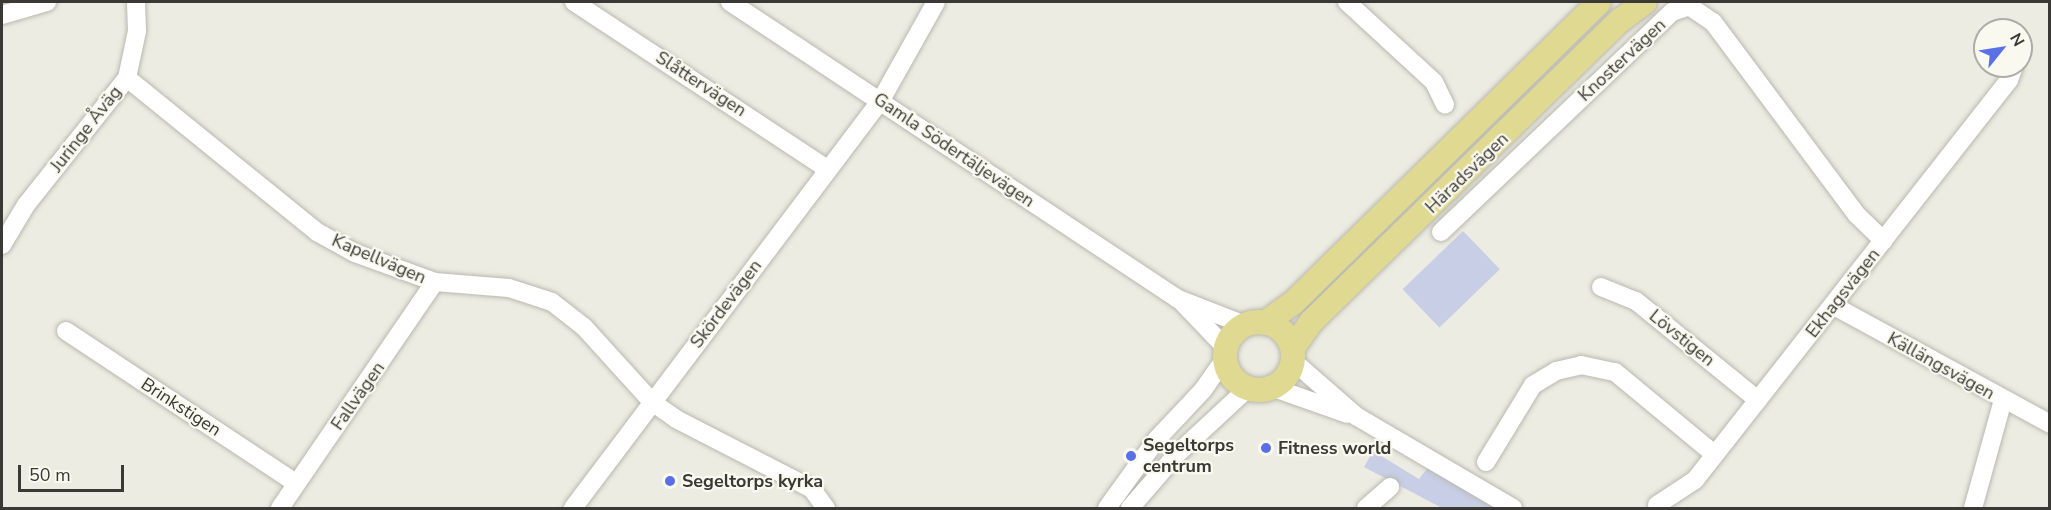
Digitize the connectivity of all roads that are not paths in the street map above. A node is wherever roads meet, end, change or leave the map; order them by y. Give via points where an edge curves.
1 (47, 2) edge
2 (136, 2) edge
3 (574, 2) edge
4 (730, 2) edge
5 (936, 2) edge
6 (1347, 2) edge
7 (1599, 2) edge
8 (1645, 2) edge
9 (2, 15) edge
10 (126, 78) junction
11 (2010, 78) edge
12 (881, 100) junction
13 (1445, 105) dead end
14 (827, 169) junction
15 (1441, 232) dead end
16 (1884, 241) junction
17 (2, 245) edge
18 (435, 282) junction
19 (1601, 287) dead end
20 (1178, 299) junction
21 (1834, 306) junction
22 (1255, 324) junction
23 (66, 331) dead end
24 (1226, 353) junction
25 (1293, 354) junction
26 (1274, 388) junction
27 (1247, 389) junction
28 (1758, 400) junction
29 (2003, 400) junction
30 (652, 402) junction
31 (1356, 416) junction
32 (2049, 424) edge
33 (1714, 454) junction
34 (1486, 462) dead end
35 (296, 483) junction
36 (1390, 487) dead end
37 (1657, 505) dead end
38 (280, 508) edge
39 (573, 508) edge
40 (826, 508) edge
41 (1107, 508) edge
42 (1130, 508) edge
43 (1366, 508) edge
44 (1513, 508) edge
45 (1973, 508) edge

1 - 9 street
2 - 10 street, Juringe Åväg via 137,31
3 - 14 street, Slåttervägen
4 - 12 street, Gamla Södertäljevägen
5 - 12 street, Skördevägen
6 - 13 street via 1434,82
7 - 22 main road, Häradsvägen via 1293,303
8 - 25 main road, Häradsvägen via 1621,20 1311,322
10 - 17 street, Juringe Åväg via 27,205
10 - 18 street, Kapellvägen via 317,232 355,253
11 - 16 street, Ekhagsvägen
12 - 14 street, Skördevägen
12 - 20 street, Gamla Södertäljevägen
14 - 30 street, Skördevägen
15 - 16 street, Knostervägen via 1672,12 1689,6 1713,22 1857,215
16 - 21 street, Ekhagsvägen
18 - 30 street, Kapellvägen via 508,288 552,302 584,327
18 - 35 street, Fallvägen
19 - 28 street, Lövstigen via 1636,301
20 - 22 street, Gamla Södertäljevägen
20 - 24 street, Gamla Södertäljevägen
21 - 28 street, Ekhagsvägen
21 - 29 street, Källängsvägen
22 - 24 main road via 1233,334
22 - 25 main road via 1285,334
23 - 35 street, Brinkstigen
24 - 27 main road via 1231,375
24 - 41 street via 1203,390 1157,439
25 - 26 main road via 1286,378
25 - 31 street
26 - 27 main road
26 - 31 street
27 - 42 street via 1190,441
28 - 33 street, Ekhagsvägen
29 - 32 street, Källängsvägen
29 - 45 street
30 - 39 street, Skördevägen
30 - 40 street, Kapellvägen via 676,419 812,489
31 - 44 street
33 - 34 street via 1615,372 1581,365 1556,371 1533,385
33 - 37 street, Ekhagsvägen via 1695,480
35 - 38 street, Fallvägen
36 - 43 street

